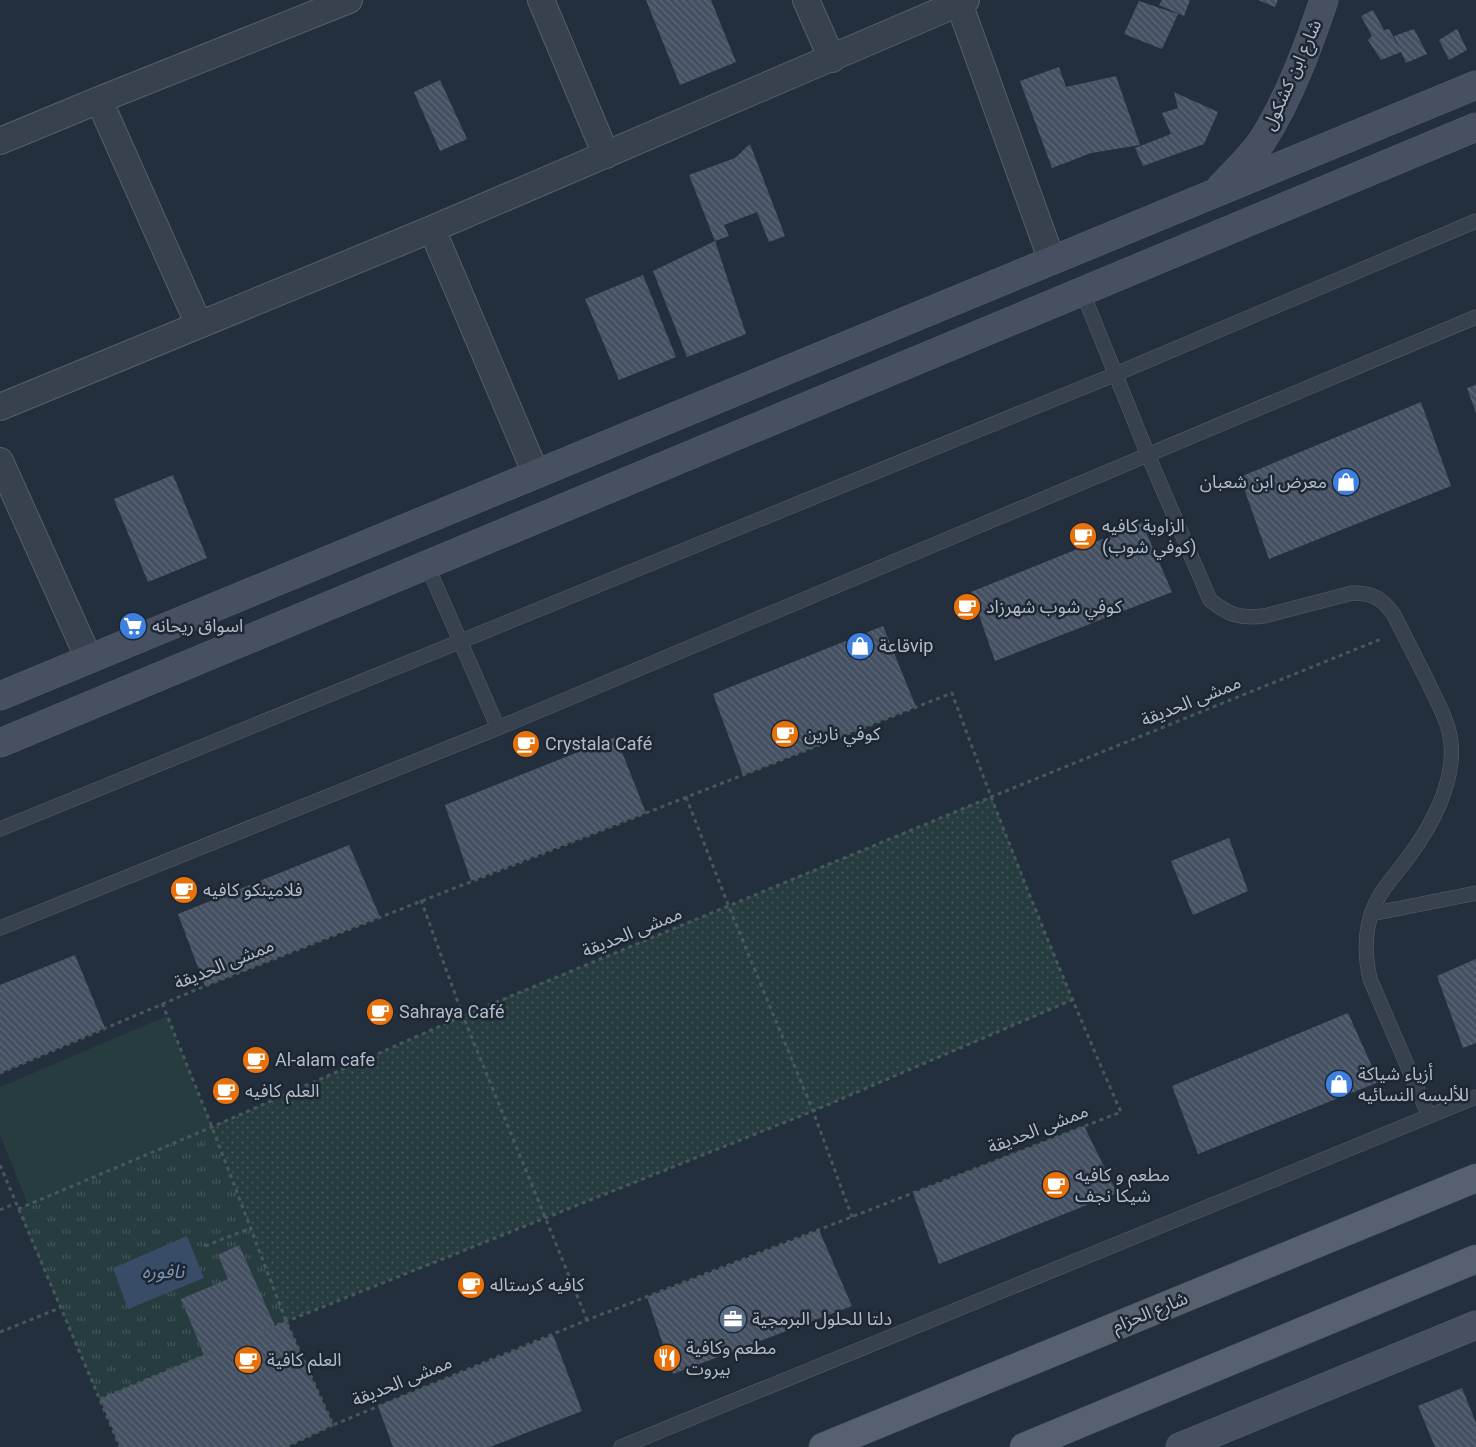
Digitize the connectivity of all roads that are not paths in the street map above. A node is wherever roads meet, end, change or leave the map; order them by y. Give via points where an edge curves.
1 (350, 0) edge
2 (542, 0) edge
3 (806, 0) edge
4 (1324, 0) edge
5 (963, 2) edge
6 (832, 59) junction
7 (1476, 85) edge
8 (99, 100) junction
9 (1476, 127) edge
10 (0, 141) edge
11 (606, 155) junction
12 (1216, 193) junction
13 (1476, 221) edge
14 (432, 229) junction
15 (1052, 260) junction
16 (1082, 291) junction
17 (1476, 317) edge
18 (199, 325) junction
19 (1116, 374) junction
20 (749, 387) junction
21 (0, 407) edge
22 (764, 423) junction
23 (1148, 455) junction
24 (0, 461) edge
25 (536, 474) junction
26 (427, 564) junction
27 (460, 640) junction
28 (89, 659) junction
29 (0, 696) edge
30 (498, 728) junction
31 (0, 743) edge
32 (0, 829) edge
33 (1476, 893) edge
34 (1371, 914) junction
35 (0, 928) edge
36 (1476, 1097) edge
37 (1429, 1116) junction
38 (1476, 1178) edge
39 (1476, 1259) edge
40 (1476, 1326) edge
41 (1188, 1445) edge
42 (621, 1447) edge
43 (823, 1447) edge
44 (1024, 1447) edge

1 - 8 street
2 - 11 street
3 - 6 street
4 - 12 street, شارع ابن كشكول via 1310,41 1265,135
5 - 6 street
5 - 15 street
6 - 11 street
7 - 12 street
8 - 10 street
8 - 18 street
9 - 16 street
11 - 14 street
12 - 15 street
13 - 19 lane
14 - 18 street
14 - 25 street
15 - 20 street
16 - 19 lane
16 - 22 street
17 - 23 lane
18 - 21 street
19 - 23 lane
19 - 27 lane
20 - 22 street
20 - 25 street
22 - 26 street
23 - 30 lane
23 - 34 lane via 1210,600 1222,610 1249,618 1352,593 1364,593 1387,605 1402,631 1447,725 1451,760 1439,804 1426,831 1380,894
24 - 28 street
25 - 28 street
26 - 27 lane
26 - 31 street
27 - 30 lane
27 - 32 lane
28 - 29 street
30 - 35 lane
33 - 34 lane
34 - 37 lane via 1366,936 1370,979
36 - 37 lane
37 - 42 lane
38 - 43 main road, شارع الحزام
39 - 44 main road
40 - 41 street

